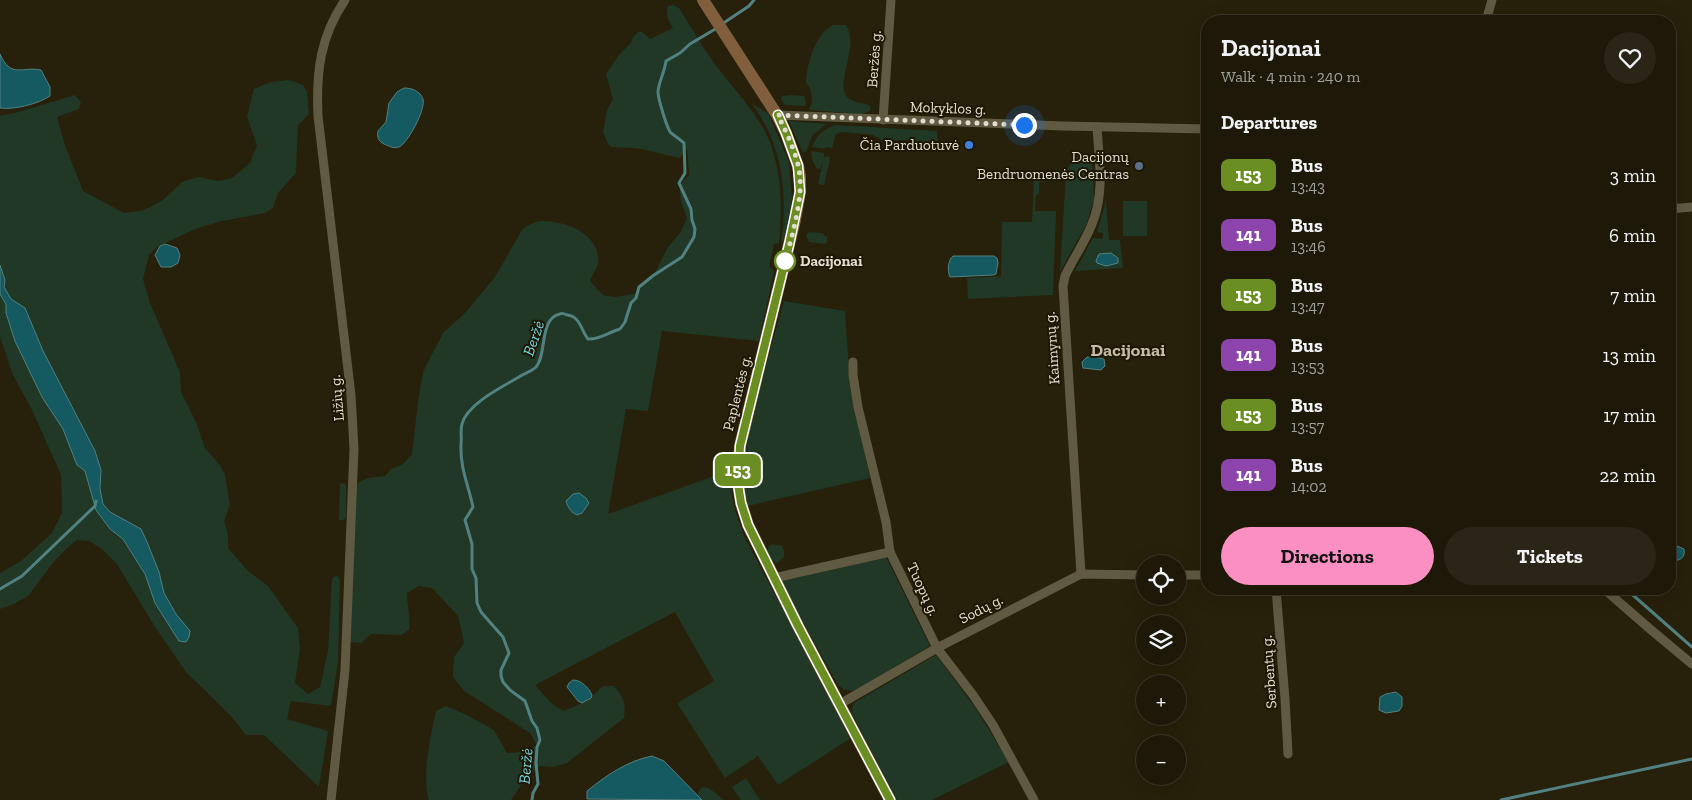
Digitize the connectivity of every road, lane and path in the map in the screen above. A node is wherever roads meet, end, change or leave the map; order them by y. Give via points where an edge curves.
1 (345, 0) edge
2 (703, 0) edge
3 (891, 0) edge
4 (1492, 0) edge
5 (1488, 15) edge
6 (778, 115) junction
7 (883, 120) junction
8 (1097, 127) junction
9 (1201, 129) edge
10 (1692, 207) edge
11 (1676, 208) edge
12 (853, 362) dead end
13 (890, 552) junction
14 (1081, 574) junction
15 (1136, 574) edge
16 (1186, 575) edge
17 (1201, 575) edge
18 (774, 578) junction
19 (1276, 595) edge
20 (1611, 595) edge
21 (936, 648) junction
22 (1692, 664) edge
23 (840, 704) junction
24 (1288, 754) dead end
25 (331, 800) edge
26 (890, 800) edge
27 (1034, 800) edge

1 - 25 street, Ližių g. via 329,29 318,64 317,96 351,395 354,449 345,670
2 - 6 main road, Paplentės g.
3 - 7 street, Beržės g.
4 - 5 street
6 - 7 street, Mokyklos g.
6 - 18 main road, Paplentės g. via 798,166 800,192 740,446 738,484 748,525
7 - 8 street, Mokyklos g.
8 - 9 street, Mokyklos g.
8 - 14 street, Kaimynų g. via 1100,200 1063,286
10 - 11 street
12 - 13 street, Tuopų g. via 858,407 886,522
13 - 18 street
13 - 21 street, Tuopų g.
14 - 15 street, Sodų g.
14 - 21 street, Sodų g.
16 - 17 street
18 - 23 main road, Paplentės g.
19 - 24 street, Serbentų g.
20 - 22 street
21 - 23 street, Sodų g.
21 - 27 street, Tuopų g. via 993,725
23 - 26 main road, Paplentės g.

